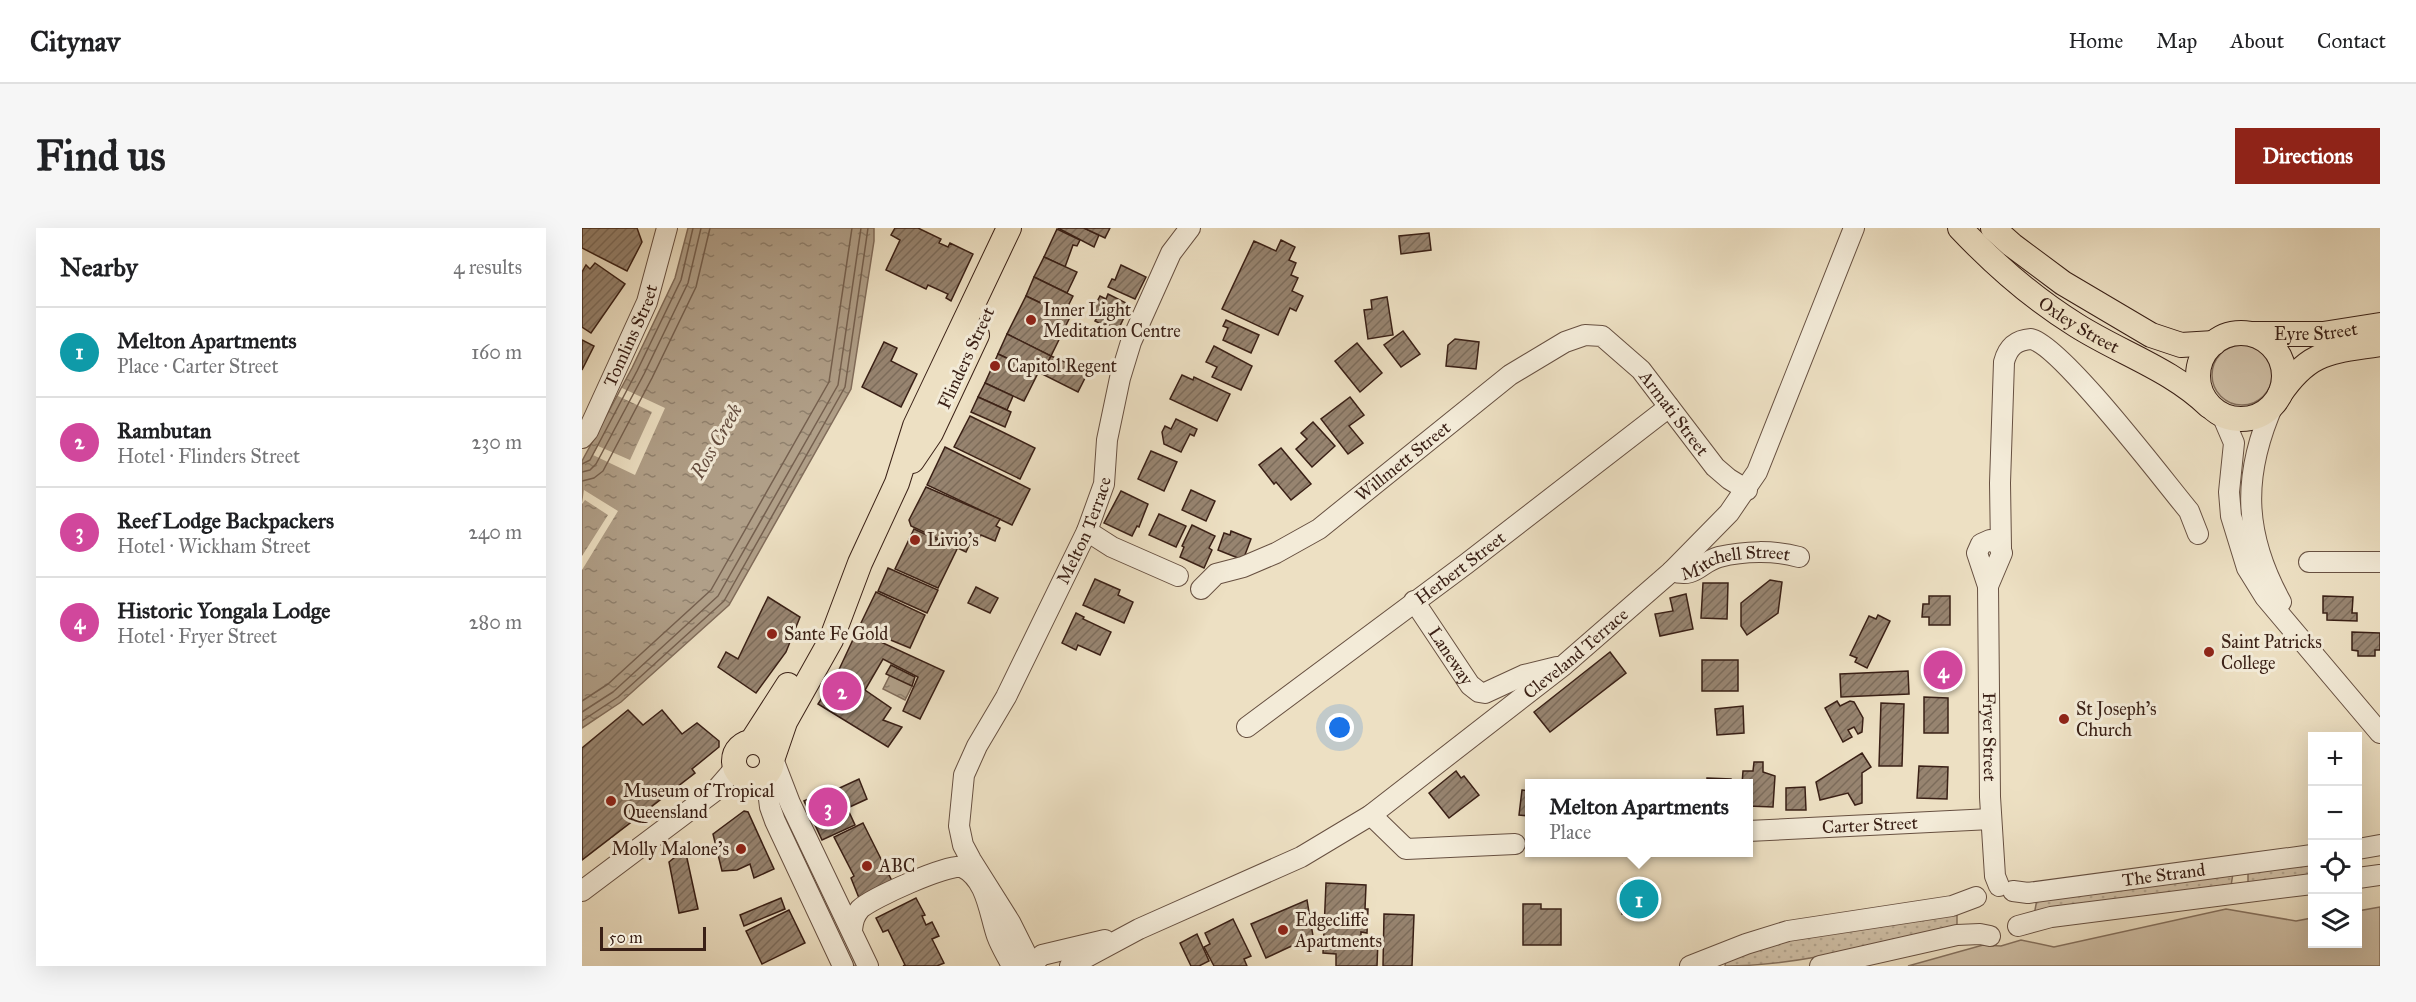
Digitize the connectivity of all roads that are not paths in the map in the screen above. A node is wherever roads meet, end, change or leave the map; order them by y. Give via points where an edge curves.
1 (667, 228) edge
2 (1009, 228) edge
3 (1027, 228) edge
4 (1190, 228) edge
5 (1854, 228) edge
6 (1960, 228) edge
7 (1993, 228) edge
8 (2380, 325) edge
9 (2251, 334) junction
10 (1602, 336) joint
11 (2214, 343) junction
12 (2380, 344) edge
13 (2276, 401) junction
14 (1669, 407) junction
15 (2216, 410) junction
16 (582, 438) edge
17 (897, 483) junction
18 (1747, 490) junction
19 (2252, 510) junction
20 (1087, 531) junction
21 (2198, 534) dead end
22 (2237, 542) junction
23 (1798, 557) dead end
24 (2309, 562) dead end
25 (2380, 562) edge
26 (860, 563) junction
27 (1672, 571) junction
28 (1178, 576) dead end
29 (1201, 589) dead end
30 (1414, 601) junction
31 (2303, 641) junction
32 (1564, 665) junction
33 (1247, 727) dead end
34 (2380, 733) edge
35 (753, 741) junction
36 (771, 764) junction
37 (735, 768) junction
38 (1371, 815) junction
39 (1991, 819) junction
40 (959, 826) junction
41 (1753, 831) edge
42 (1515, 844) dead end
43 (2380, 845) edge
44 (2362, 848) edge
45 (2308, 856) edge
46 (947, 867) junction
47 (2380, 875) edge
48 (2362, 877) edge
49 (2308, 885) edge
50 (2006, 888) junction
51 (582, 891) edge
52 (1976, 897) junction
53 (1005, 914) junction
54 (2018, 926) junction
55 (852, 930) junction
56 (1990, 936) junction
57 (1066, 958) edge
58 (1722, 958) edge
59 (843, 966) edge
60 (868, 966) edge
61 (1022, 966) edge
62 (1690, 966) edge
63 (1820, 966) edge

1 - 16 street, Tomlins Street via 647,303
2 - 17 main road, Flinders Street via 915,426
3 - 17 main road, Flinders Street via 931,433
4 - 20 street, Melton Terrace via 1171,253 1129,350 1107,440 1104,484
5 - 18 street, Cleveland Terrace via 1761,464
6 - 15 main road, Oxley Street via 1997,265 2076,325 2183,383
7 - 11 main road, Oxley Street via 2063,283 2151,335 2181,345
8 - 9 main road, Eyre Street via 2323,334
9 - 11 main road via 2235,334
9 - 13 main road via 2272,346 2281,360 2283,383
10 - 14 street, Armati Street via 1641,370
10 - 29 street, Willmett Street via 1575,337 1510,375 1319,529 1276,553 1216,574
11 - 15 main road via 2202,359 2198,378 2199,388
12 - 13 main road, Eyre Street via 2315,358 2299,370
13 - 15 main road via 2250,418 2235,419
13 - 19 street, Oxley Street via 2255,457
14 - 18 street, Armati Street via 1715,467
14 - 30 street, Herbert Street
15 - 22 street, Oxley Street via 2234,443 2229,498
17 - 26 main road, Flinders Street
18 - 27 street, Cleveland Terrace
19 - 22 street via 2248,527
19 - 31 street, Oxley Street via 2267,574
20 - 28 street via 1112,547
20 - 40 street, Melton Terrace via 1006,697 971,758 962,785
21 - 39 street, Fryer Street via 2189,511 2055,353 2035,339 2020,340 2008,351 2003,371 2001,548 1990,540 1983,542 1977,556 1988,586
22 - 31 street, Oxley Street via 2259,588
23 - 27 street, Mitchell Street via 1770,552 1729,555 1689,573
24 - 25 street
26 - 35 main road, Flinders Street
26 - 36 main road, Flinders Street via 827,648 785,722
27 - 32 street, Cleveland Terrace
30 - 32 street, Laneway via 1470,685 1479,692 1490,692 1524,675
30 - 33 street, Herbert Street
31 - 34 street, Oxley Street
32 - 38 street, Cleveland Terrace
35 - 36 main road via 768,747
35 - 37 main road via 742,744 736,752
36 - 37 main road via 752,780 742,777
36 - 55 street
36 - 59 street via 770,807 775,822
37 - 51 street via 715,791
38 - 42 street via 1406,849
38 - 57 street, Cleveland Terrace via 1282,867
39 - 41 street, Carter Street
39 - 50 street, Fryer Street via 1995,876
40 - 46 street, Melton Terrace via 955,859
40 - 53 street, Melton Terrace via 968,856
43 - 44 street
45 - 50 street, The Strand via 2028,894
46 - 55 street via 866,904 856,915
46 - 61 street via 962,867 974,875 990,907 998,938
47 - 48 street
49 - 54 street, The Strand via 2051,917
50 - 52 street via 1983,890
50 - 54 street via 2019,898 2022,906
52 - 56 street via 1971,912 1973,920
52 - 58 street via 1952,906 1788,930
53 - 57 street via 1032,938
53 - 61 street, Melton Terrace
54 - 56 street via 2007,935
55 - 60 street
56 - 63 street via 1957,935
57 - 61 street, Cleveland Terrace via 1042,955
58 - 62 street

